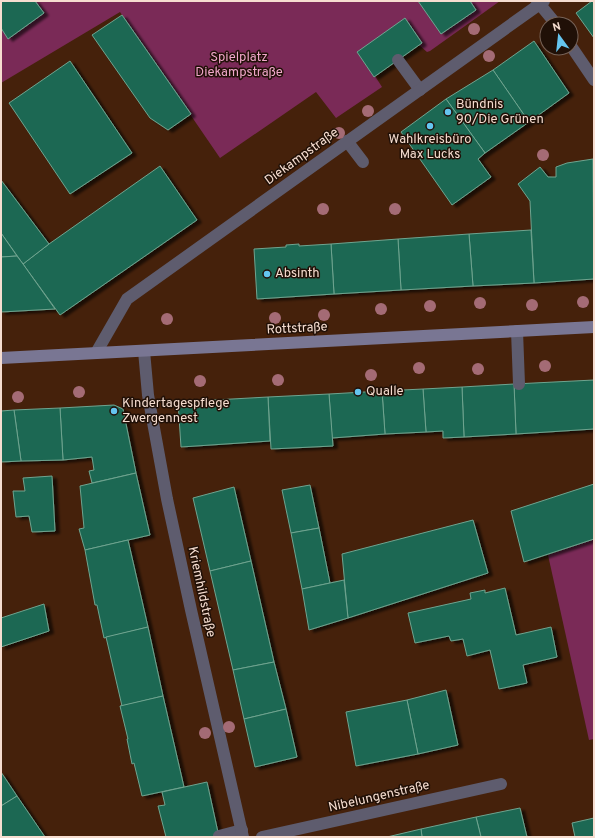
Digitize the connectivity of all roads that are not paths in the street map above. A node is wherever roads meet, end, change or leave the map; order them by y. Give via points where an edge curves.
1 (540, 2) edge
2 (550, 16) edge
3 (578, 56) edge
4 (398, 60) dead end
5 (594, 80) edge
6 (420, 90) junction
7 (347, 141) junction
8 (363, 162) dead end
9 (594, 327) edge
10 (517, 331) junction
11 (144, 351) junction
12 (96, 353) junction
13 (1, 358) edge
14 (519, 384) dead end
15 (502, 784) dead end
16 (242, 834) edge
17 (219, 836) dead end
18 (262, 837) edge

1 - 2 street
1 - 6 street, Diekampstraße
3 - 5 street
4 - 6 street
6 - 7 street, Diekampstraße
7 - 8 street
7 - 12 street, Diekampstraße via 127,299
9 - 10 street, Rottstraße
10 - 11 street, Rottstraße
10 - 14 street
11 - 12 street, Rottstraße
11 - 16 street, Kriemhildstraße via 148,395 167,499
12 - 13 street, Rottstraße
15 - 18 street, Nibelungenstraße
16 - 17 street

